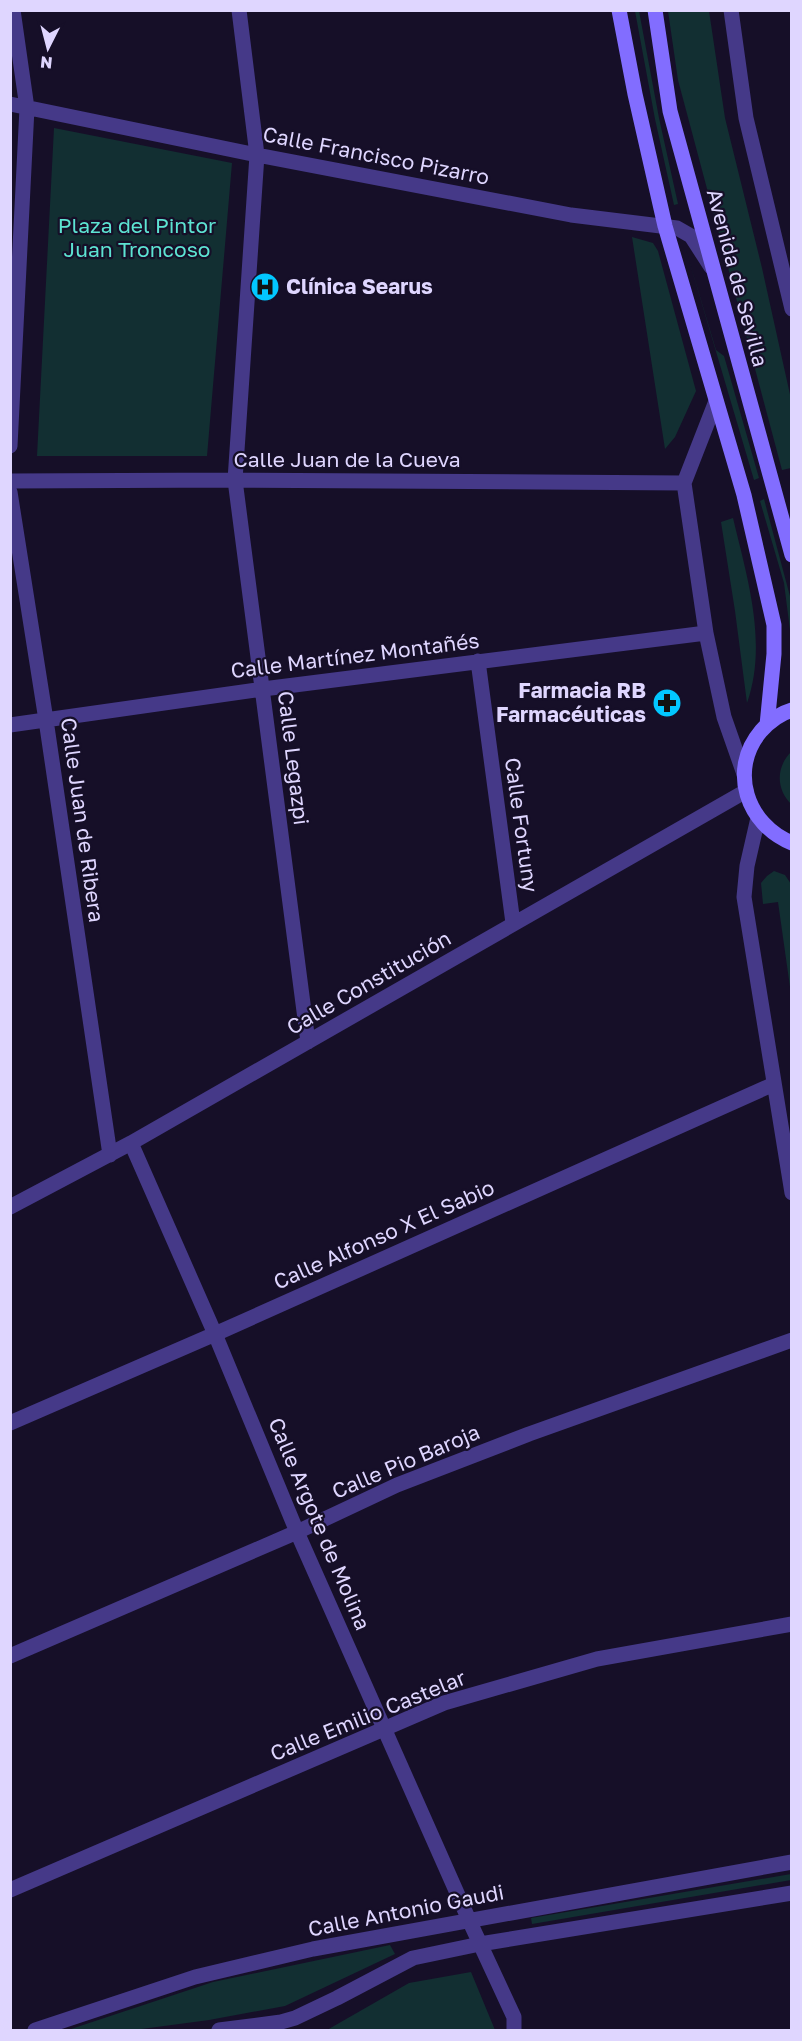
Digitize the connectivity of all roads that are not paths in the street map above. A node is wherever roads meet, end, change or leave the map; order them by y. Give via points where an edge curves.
1 (12, 10) edge
2 (239, 10) edge
3 (619, 10) edge
4 (655, 10) edge
5 (731, 10) edge
6 (10, 104) edge
7 (27, 108) junction
8 (257, 155) junction
9 (665, 226) junction
10 (714, 272) junction
11 (792, 309) edge
12 (716, 401) junction
13 (10, 446) edge
14 (10, 480) edge
15 (235, 480) junction
16 (684, 483) junction
17 (10, 492) edge
18 (792, 555) edge
19 (706, 633) junction
20 (478, 661) junction
21 (263, 689) junction
22 (792, 710) edge
23 (46, 720) junction
24 (767, 724) junction
25 (10, 725) edge
26 (744, 774) junction
27 (746, 791) junction
28 (758, 818) junction
29 (785, 840) edge
30 (792, 854) edge
31 (513, 923) junction
32 (308, 1042) junction
33 (774, 1084) junction
34 (131, 1143) junction
35 (110, 1155) junction
36 (792, 1193) edge
37 (10, 1207) edge
38 (215, 1334) junction
39 (792, 1340) edge
40 (10, 1423) edge
41 (297, 1532) junction
42 (792, 1624) edge
43 (10, 1656) edge
44 (385, 1728) junction
45 (792, 1862) edge
46 (10, 1890) edge
47 (792, 1893) edge
48 (469, 1920) junction
49 (480, 1944) junction
50 (35, 2031) edge
51 (219, 2031) edge
52 (514, 2031) edge

1 - 7 street
2 - 8 street, Calle Legazpi
3 - 9 main road
4 - 10 main road, Avenida de Sevilla via 670,111
5 - 11 street via 746,118
6 - 7 street, Calle Francisco Pizarro
7 - 8 street, Calle Francisco Pizarro
7 - 13 street
8 - 9 street, Calle Francisco Pizarro via 571,215
8 - 15 street, Calle Legazpi
9 - 10 street, Calle Francisco Pizarro via 686,232
9 - 12 main road
10 - 18 main road, Avenida de Sevilla
12 - 16 street
12 - 24 main road via 744,495 774,625
14 - 15 street, Calle Juan de la Cueva
15 - 16 street, Calle Juan de la Cueva
15 - 21 street, Calle Legazpi
16 - 19 street
17 - 23 street, Calle Juan de Ribera
19 - 20 street, Calle Martínez Montañés
19 - 26 street via 724,717
20 - 21 street, Calle Martínez Montañés
20 - 31 street, Calle Fortuny
21 - 23 street, Calle Martínez Montañés
21 - 32 street, Calle Legazpi
22 - 24 main road
23 - 25 street, Calle Martínez Montañés
23 - 35 street, Calle Juan de Ribera
24 - 26 main road via 751,747
26 - 27 main road
27 - 28 main road
27 - 31 street, Calle Constitución
28 - 29 main road
28 - 33 street via 744,897
29 - 30 main road
31 - 32 street, Calle Constitución
32 - 34 street, Calle Constitución
33 - 36 street
33 - 38 street, Calle Alfonso X El Sabio
34 - 35 street, Calle Constitución
34 - 38 street, Calle Argote de Molina
35 - 37 street, Calle Constitución
38 - 40 street, Calle Alfonso X El Sabio
38 - 41 street, Calle Argote de Molina
39 - 41 street, Calle Pio Baroja via 397,1485
41 - 43 street, Calle Pio Baroja
41 - 44 street, Calle Argote de Molina
42 - 44 street, Calle Emilio Castelar via 597,1659 444,1703
44 - 46 street, Calle Emilio Castelar
44 - 48 street, Calle Argote de Molina
45 - 48 street, Calle Antonio Gaudi
47 - 49 street
48 - 49 street, Calle Argote de Molina
48 - 50 street, Calle Antonio Gaudi via 313,1949 195,1977
49 - 51 street via 404,1960 295,2018
49 - 52 street, Calle Argote de Molina via 514,2017

